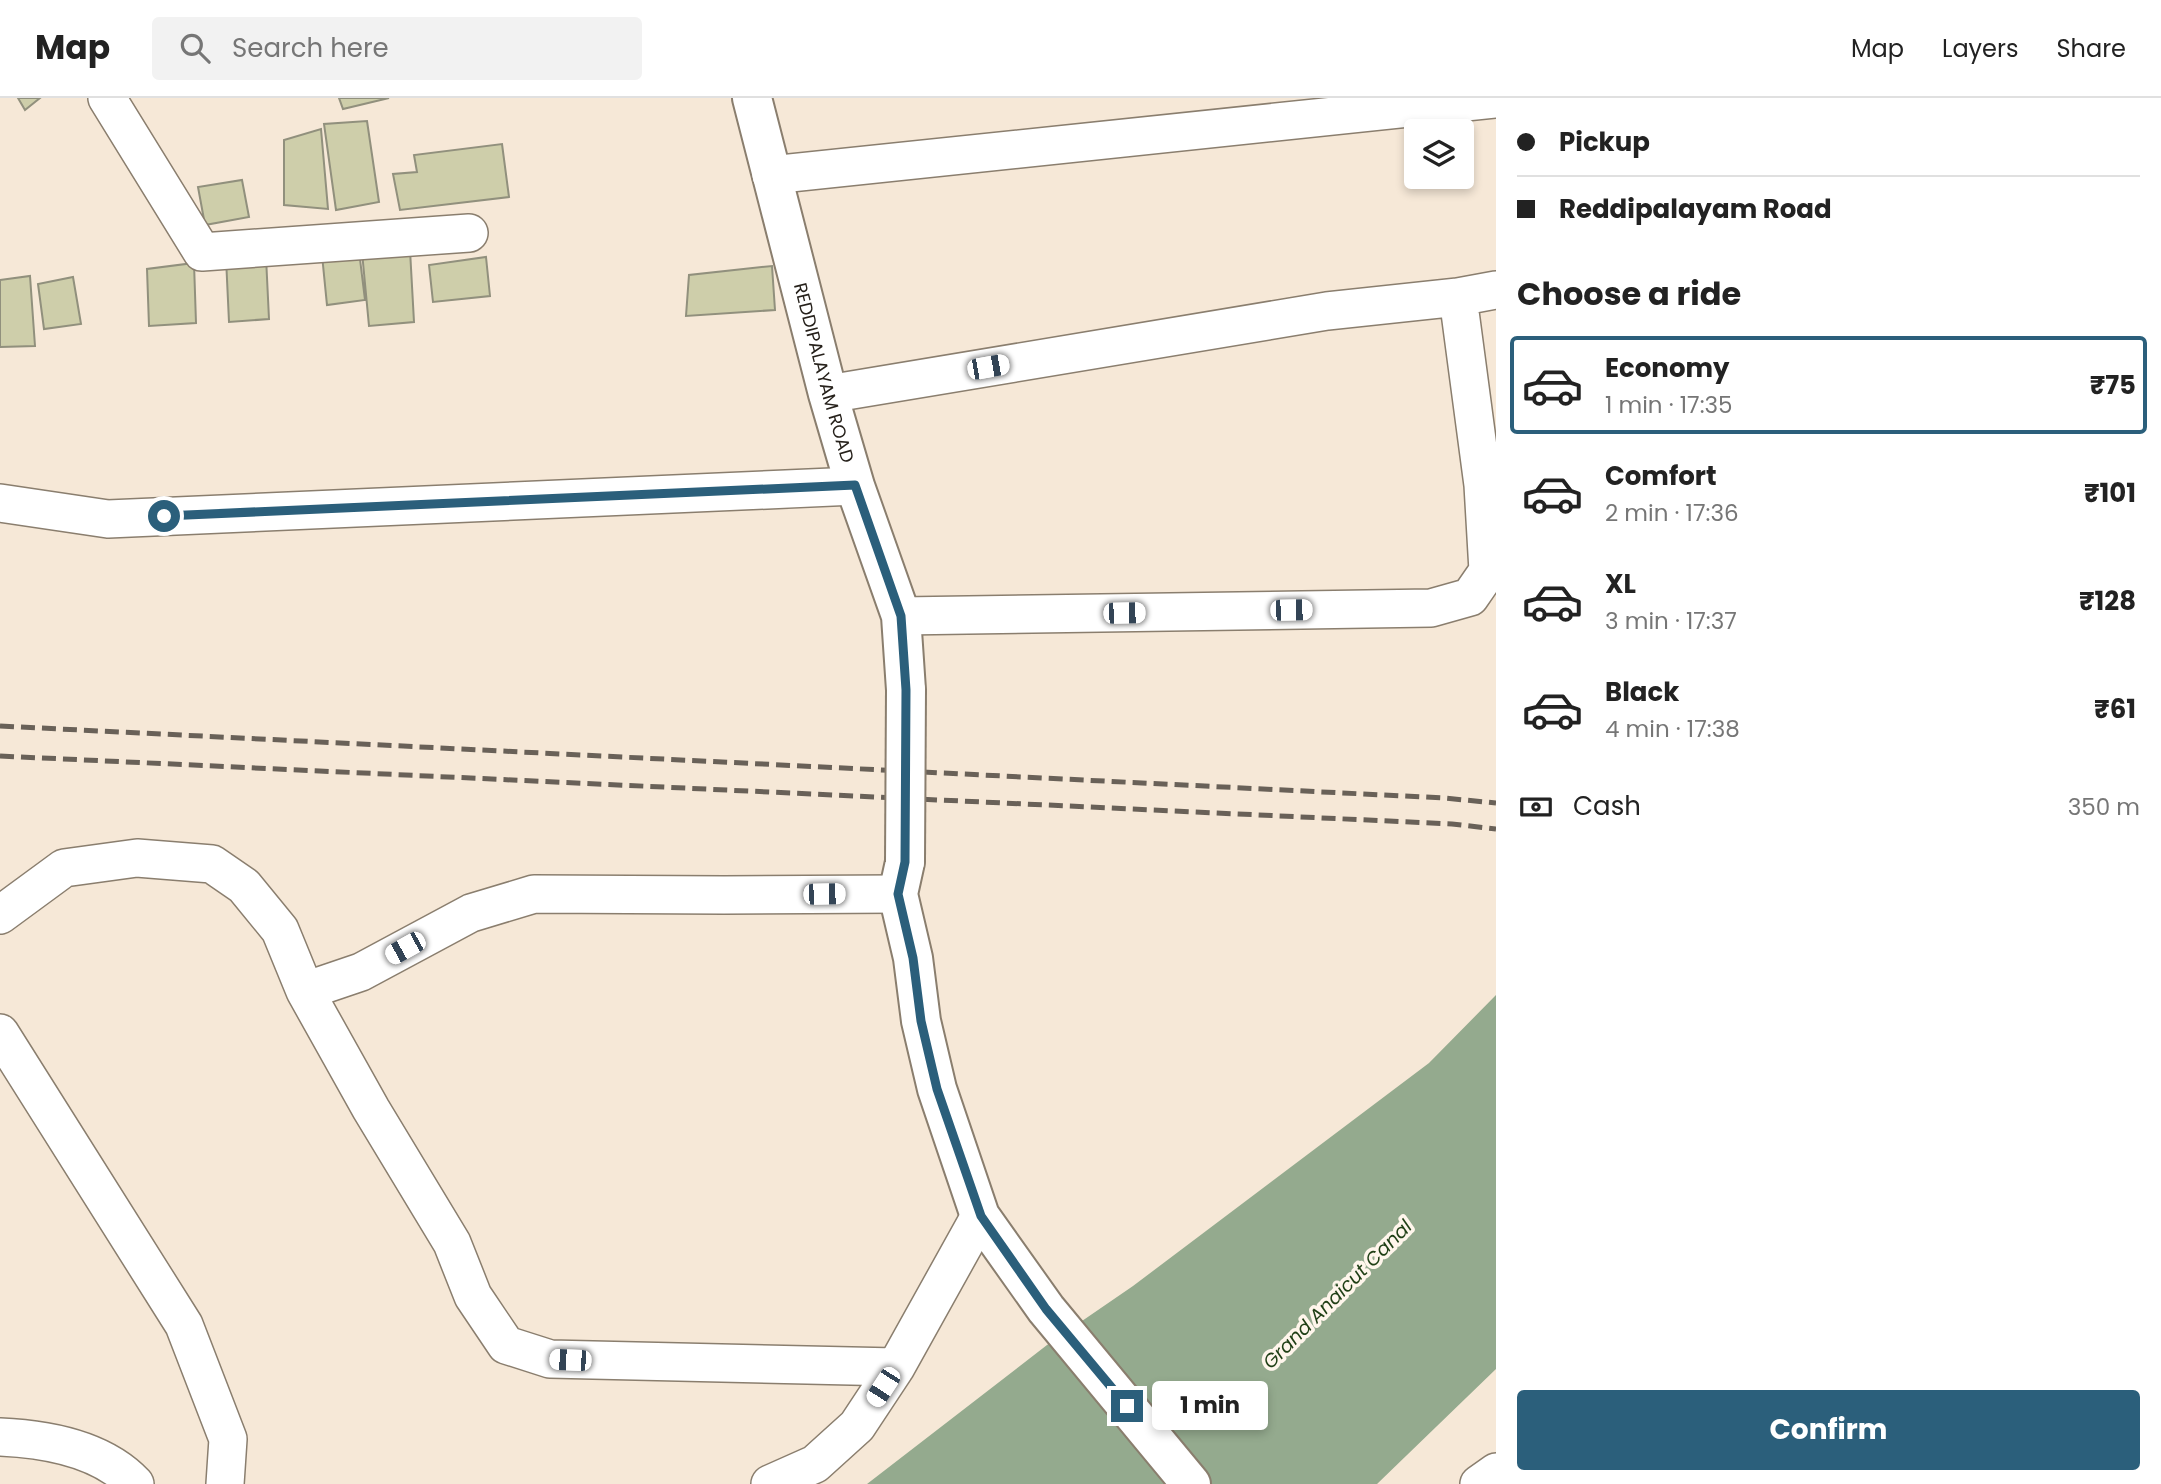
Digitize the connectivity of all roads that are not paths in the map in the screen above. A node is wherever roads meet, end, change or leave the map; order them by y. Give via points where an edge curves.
1 (107, 98) edge
2 (752, 98) edge
3 (1496, 99) edge
4 (771, 175) junction
5 (469, 233) dead end
6 (1496, 290) edge
7 (1458, 297) junction
8 (828, 394) junction
9 (855, 485) junction
10 (0, 503) edge
11 (901, 616) junction
12 (902, 878) junction
13 (0, 915) edge
14 (305, 991) junction
15 (0, 1033) edge
16 (981, 1216) junction
17 (896, 1367) junction
18 (0, 1437) edge
19 (1496, 1472) edge
20 (135, 1484) edge
21 (225, 1484) edge
22 (770, 1484) edge
23 (1191, 1484) edge
24 (1479, 1484) edge

1 - 5 street via 202,252
2 - 4 street, REDDIPALAYAM ROAD
3 - 4 street
4 - 8 street, REDDIPALAYAM ROAD
6 - 7 street
7 - 8 street via 1327,311
7 - 11 street via 1483,485 1488,571 1470,597 1431,608
8 - 9 street, REDDIPALAYAM ROAD
9 - 10 street via 108,519
9 - 11 street, REDDIPALAYAM ROAD
11 - 12 street, REDDIPALAYAM ROAD, bridge via 906,690
12 - 14 street via 724,895 534,894 471,912 361,972
12 - 16 street, REDDIPALAYAM ROAD via 921,1021 937,1089
13 - 14 street via 64,868 137,858 212,864 244,886 280,930
14 - 17 street via 452,1243 474,1296 506,1345 550,1359
15 - 21 street via 184,1325 228,1439
16 - 17 street
16 - 23 street, REDDIPALAYAM ROAD via 1046,1309
17 - 22 street via 857,1426 815,1464
18 - 20 street via 35,1439 88,1454
19 - 24 street

